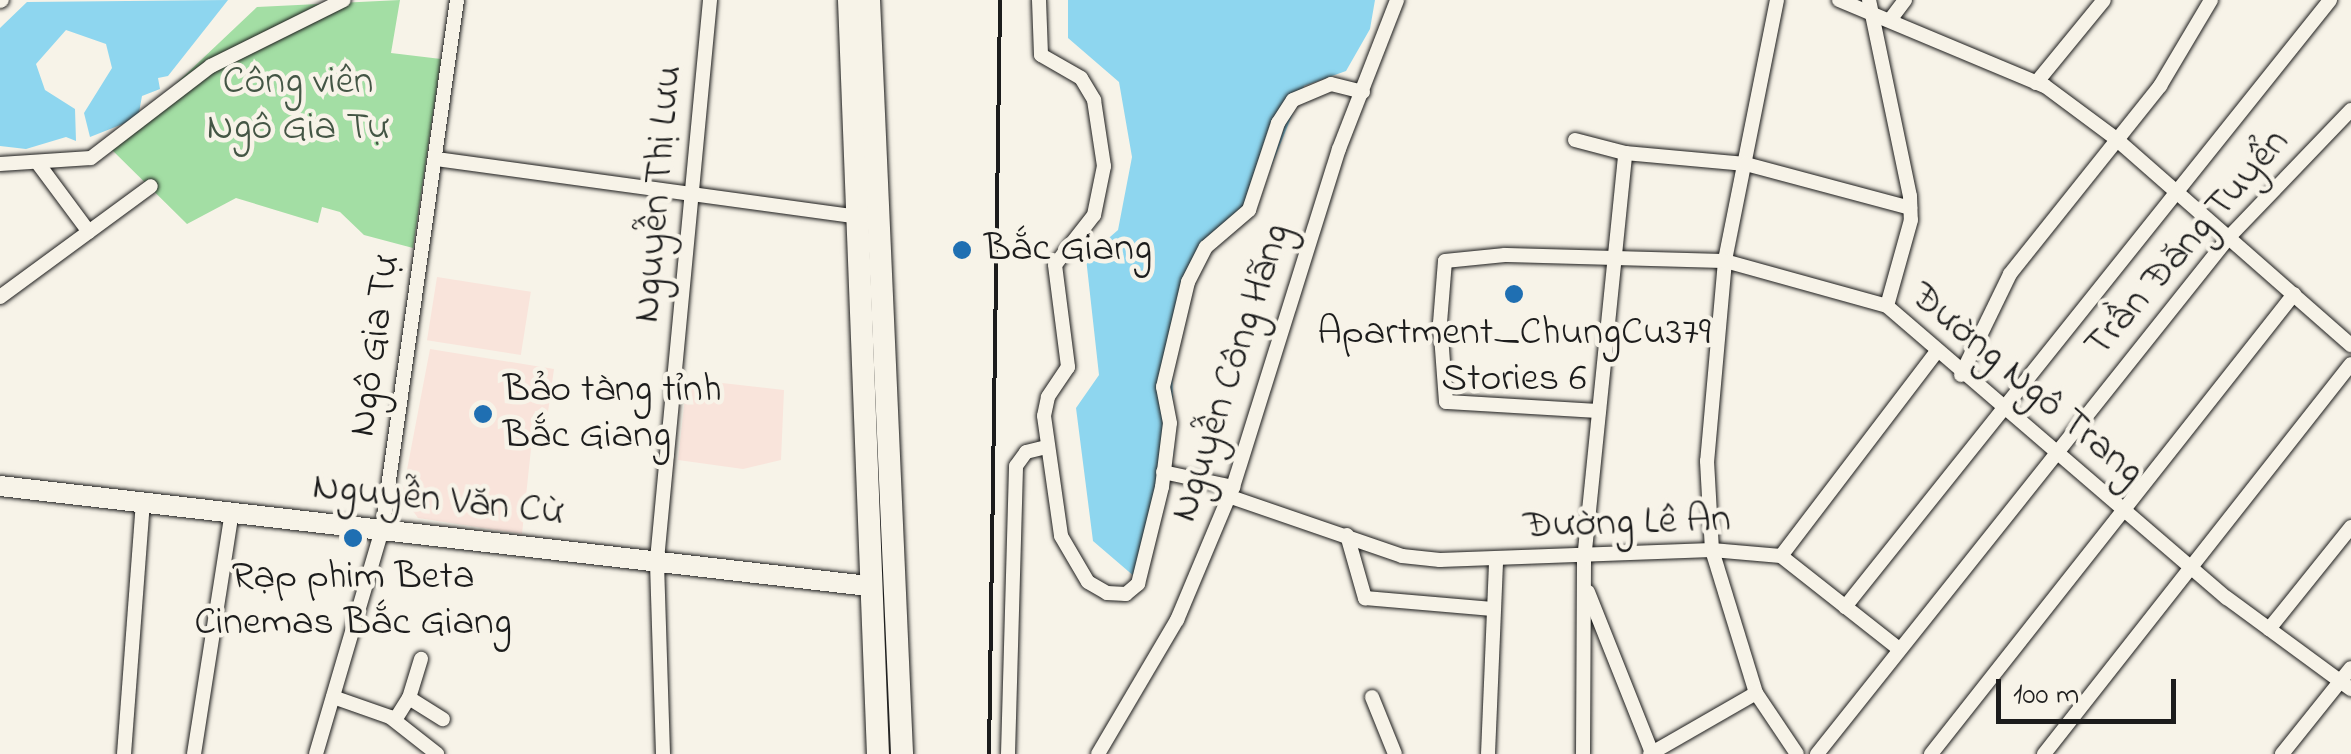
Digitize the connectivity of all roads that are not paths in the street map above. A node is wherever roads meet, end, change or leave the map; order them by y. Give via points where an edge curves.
1 (344, 0) edge
2 (456, 0) edge
3 (710, 0) edge
4 (850, 0) edge
5 (870, 0) edge
6 (1038, 0) edge
7 (1397, 0) edge
8 (1778, 0) edge
9 (1839, 0) edge
10 (1905, 0) edge
11 (2104, 0) edge
12 (2211, 0) edge
13 (2330, 0) edge
14 (1869, 6) edge
15 (1890, 20) junction
16 (2036, 83) junction
17 (1363, 92) junction
18 (2351, 110) edge
19 (2115, 138) junction
20 (1575, 140) dead end
21 (1625, 153) junction
22 (436, 159) junction
23 (37, 162) junction
24 (0, 164) edge
25 (1746, 164) junction
26 (151, 186) dead end
27 (2174, 189) junction
28 (693, 194) junction
29 (1910, 208) junction
30 (867, 220) junction
31 (89, 232) junction
32 (2228, 237) junction
33 (1614, 259) junction
34 (1726, 260) junction
35 (2294, 294) junction
36 (0, 296) edge
37 (1887, 306) junction
38 (2351, 346) edge
39 (1937, 350) junction
40 (2351, 364) edge
41 (1961, 375) junction
42 (1599, 410) junction
43 (2004, 411) junction
44 (1046, 448) junction
45 (2052, 452) junction
46 (1163, 472) junction
47 (0, 486) edge
48 (1230, 492) junction
49 (143, 502) junction
50 (2124, 511) junction
51 (232, 512) junction
52 (2351, 527) edge
53 (382, 530) junction
54 (1347, 535) junction
55 (1712, 550) junction
56 (1781, 556) junction
57 (656, 560) junction
58 (1584, 560) junction
59 (1496, 561) junction
60 (2190, 566) junction
61 (1584, 582) junction
62 (879, 585) junction
63 (1493, 608) junction
64 (1845, 608) junction
65 (2269, 628) junction
66 (1898, 648) junction
67 (421, 659) dead end
68 (2351, 668) edge
69 (2346, 685) edge
70 (1756, 693) junction
71 (333, 697) junction
72 (1372, 697) dead end
73 (408, 698) junction
74 (442, 719) dead end
75 (394, 720) junction
76 (124, 754) edge
77 (194, 754) edge
78 (316, 754) edge
79 (437, 754) edge
80 (663, 754) edge
81 (878, 754) edge
82 (902, 754) edge
83 (1008, 754) edge
84 (1098, 754) edge
85 (1395, 754) edge
86 (1488, 754) edge
87 (1583, 754) edge
88 (1651, 754) edge
89 (1797, 754) edge
90 (1817, 754) edge
91 (1931, 754) edge
92 (2044, 754) edge
93 (2282, 754) edge

1 - 23 street via 212,66 91,158
2 - 22 street, Ngô Gia Tự
3 - 28 street, Nguyễn Thị Lưu
4 - 30 main road
5 - 30 main road
6 - 44 street via 1042,55 1081,78 1094,100 1104,166 1094,215 1055,264 1068,367 1048,398
7 - 17 street, Nguyễn Công Hãng
8 - 25 street
9 - 14 street
10 - 15 street
11 - 16 street
12 - 19 street via 2172,70
13 - 27 street
14 - 15 street
14 - 29 street
15 - 16 street
16 - 19 street
17 - 46 street via 1331,84 1293,100 1278,123 1250,210 1206,248 1188,282 1163,387 1170,423
17 - 48 street, Nguyễn Công Hãng
18 - 32 street, Trần Đăng Tuyển
19 - 27 street
19 - 41 street via 2076,197 2043,226 2010,274
20 - 21 street
21 - 25 street
21 - 33 street
22 - 28 street
22 - 53 street, Ngô Gia Tự
23 - 24 street
23 - 31 street
25 - 29 street
25 - 34 street
26 - 31 street
27 - 32 street
27 - 43 street
28 - 30 street
28 - 57 street, Nguyễn Thị Lưu
29 - 37 street
30 - 62 main road
31 - 36 street
32 - 35 street
32 - 45 street, Trần Đăng Tuyển
33 - 34 street, Đường Ngô Trang
33 - 42 street
33 - 42 street, Đường Ngô Trang via 1458,256 1440,268 1440,394 1446,402
34 - 37 street, Đường Ngô Trang
34 - 55 street via 1707,460
35 - 38 street
35 - 50 street
37 - 39 street, Đường Ngô Trang
39 - 41 street, Đường Ngô Trang
39 - 56 street, Đường Lê An
40 - 60 street
41 - 43 street, Đường Ngô Trang
42 - 58 street
43 - 45 street, Đường Ngô Trang
43 - 64 street
44 - 46 street via 1062,536 1088,582 1107,593 1126,594 1138,584
44 - 83 street via 1026,452 1016,466
45 - 50 street, Đường Ngô Trang
45 - 66 street, Trần Đăng Tuyển
46 - 48 street, Đường Lê An
47 - 49 street, Nguyễn Văn Cừ
48 - 54 street, Đường Lê An
48 - 84 street, Nguyễn Công Hãng via 1177,620
49 - 51 street, Nguyễn Văn Cừ
49 - 76 street
50 - 60 street, Đường Ngô Trang
50 - 91 street
51 - 53 street, Nguyễn Văn Cừ
51 - 77 street
52 - 65 street
53 - 57 street, Nguyễn Văn Cừ
53 - 71 street, Ngô Gia Tự
54 - 59 street, Đường Lê An via 1402,556
54 - 63 street via 1365,598
55 - 56 street, Đường Lê An
55 - 58 street, Đường Lê An
55 - 70 street
56 - 64 street
57 - 62 street, Nguyễn Văn Cừ
57 - 80 street, Nguyễn Thị Lưu
58 - 59 street, Đường Lê An
58 - 61 street
59 - 63 street
60 - 65 street, Đường Ngô Trang
60 - 92 street
61 - 87 street
61 - 88 street
62 - 81 main road
62 - 82 main road
63 - 86 street
64 - 66 street
65 - 69 street, Đường Ngô Trang
66 - 90 street, Trần Đăng Tuyển
67 - 73 street
68 - 69 street
69 - 93 street
70 - 88 street
70 - 89 street
71 - 75 street
71 - 78 street, Ngô Gia Tự
72 - 85 street
73 - 74 street
73 - 75 street
75 - 79 street

